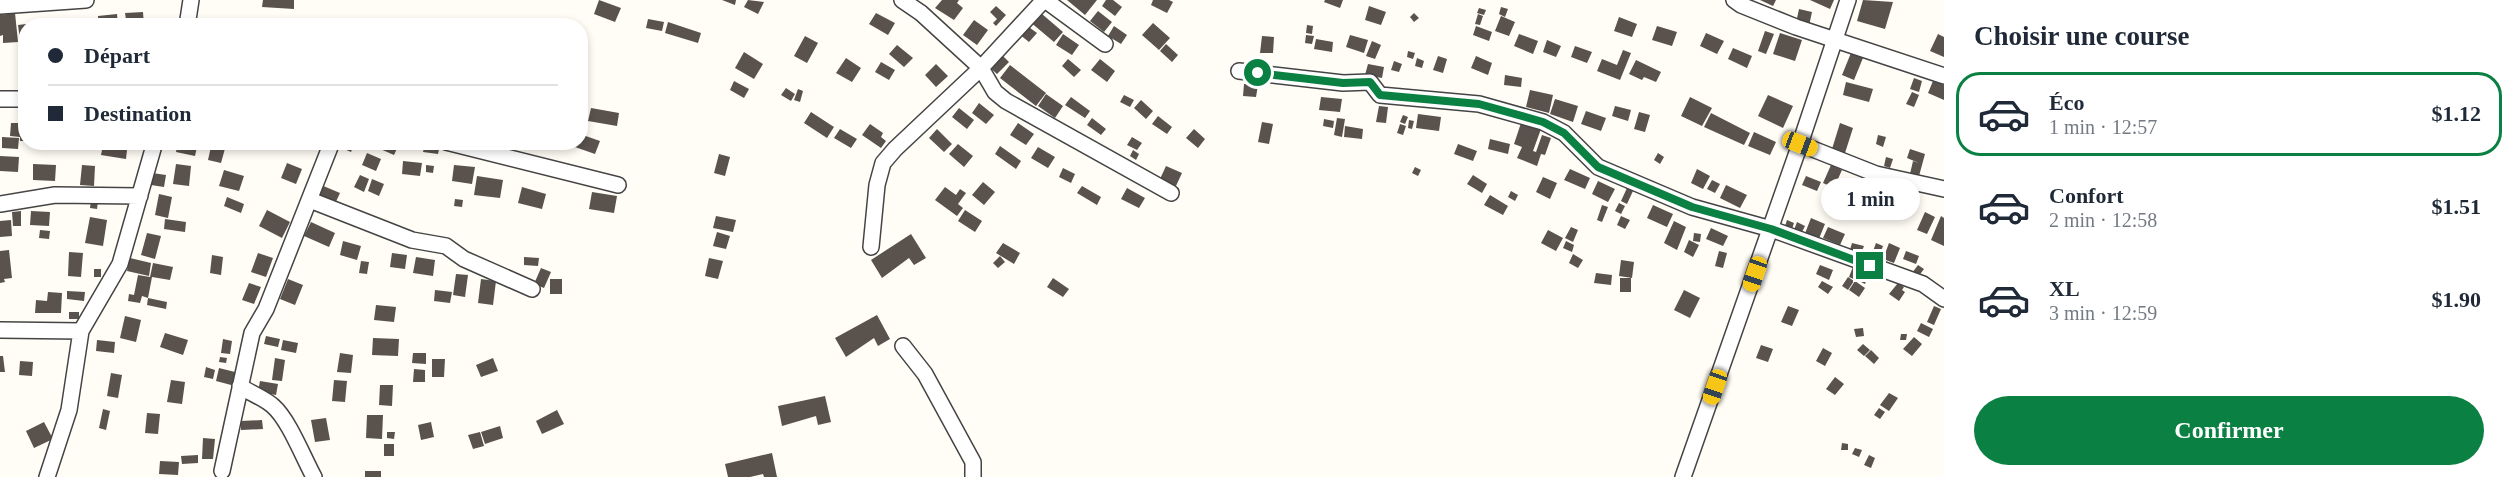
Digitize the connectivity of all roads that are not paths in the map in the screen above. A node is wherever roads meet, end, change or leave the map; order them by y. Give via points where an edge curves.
1 (86, 0) edge
2 (191, 0) edge
3 (902, 0) edge
4 (1045, 0) edge
5 (1734, 0) edge
6 (1848, 0) edge
7 (0, 6) edge
8 (188, 18) edge
9 (1833, 39) junction
10 (1105, 44) dead end
11 (981, 68) junction
12 (1239, 71) dead end
13 (1944, 76) edge
14 (0, 99) edge
15 (18, 99) edge
16 (1800, 144) junction
17 (153, 150) edge
18 (329, 150) edge
19 (478, 150) edge
20 (618, 185) dead end
21 (1944, 189) edge
22 (1171, 193) dead end
23 (140, 196) junction
24 (310, 200) junction
25 (0, 204) edge
26 (1771, 229) junction
27 (871, 247) dead end
28 (532, 289) dead end
29 (1944, 298) edge
30 (0, 330) edge
31 (81, 331) junction
32 (903, 346) dead end
33 (240, 386) junction
34 (222, 471) dead end
35 (47, 477) edge
36 (314, 477) edge
37 (974, 477) edge
38 (1683, 477) edge

1 - 7 street
2 - 8 street
3 - 11 street
4 - 10 street
4 - 11 street
5 - 9 street
6 - 9 street
9 - 13 street
9 - 16 street
11 - 22 street via 995,92 1006,101
11 - 27 street via 884,163
12 - 26 street via 1343,83 1370,82 1380,95 1479,104 1532,118 1564,133 1598,167 1692,207
14 - 15 street
16 - 21 street via 1876,174
16 - 26 street
17 - 23 street
18 - 24 street
19 - 20 street
23 - 25 street via 55,195
23 - 31 street via 120,264
24 - 28 street via 412,240 446,246 464,259
24 - 33 street via 266,309 252,333
26 - 29 street via 1923,284
26 - 38 street
30 - 31 street
31 - 35 street via 69,410
32 - 37 street via 925,374 973,462
33 - 34 street
33 - 36 street via 273,405 287,423

